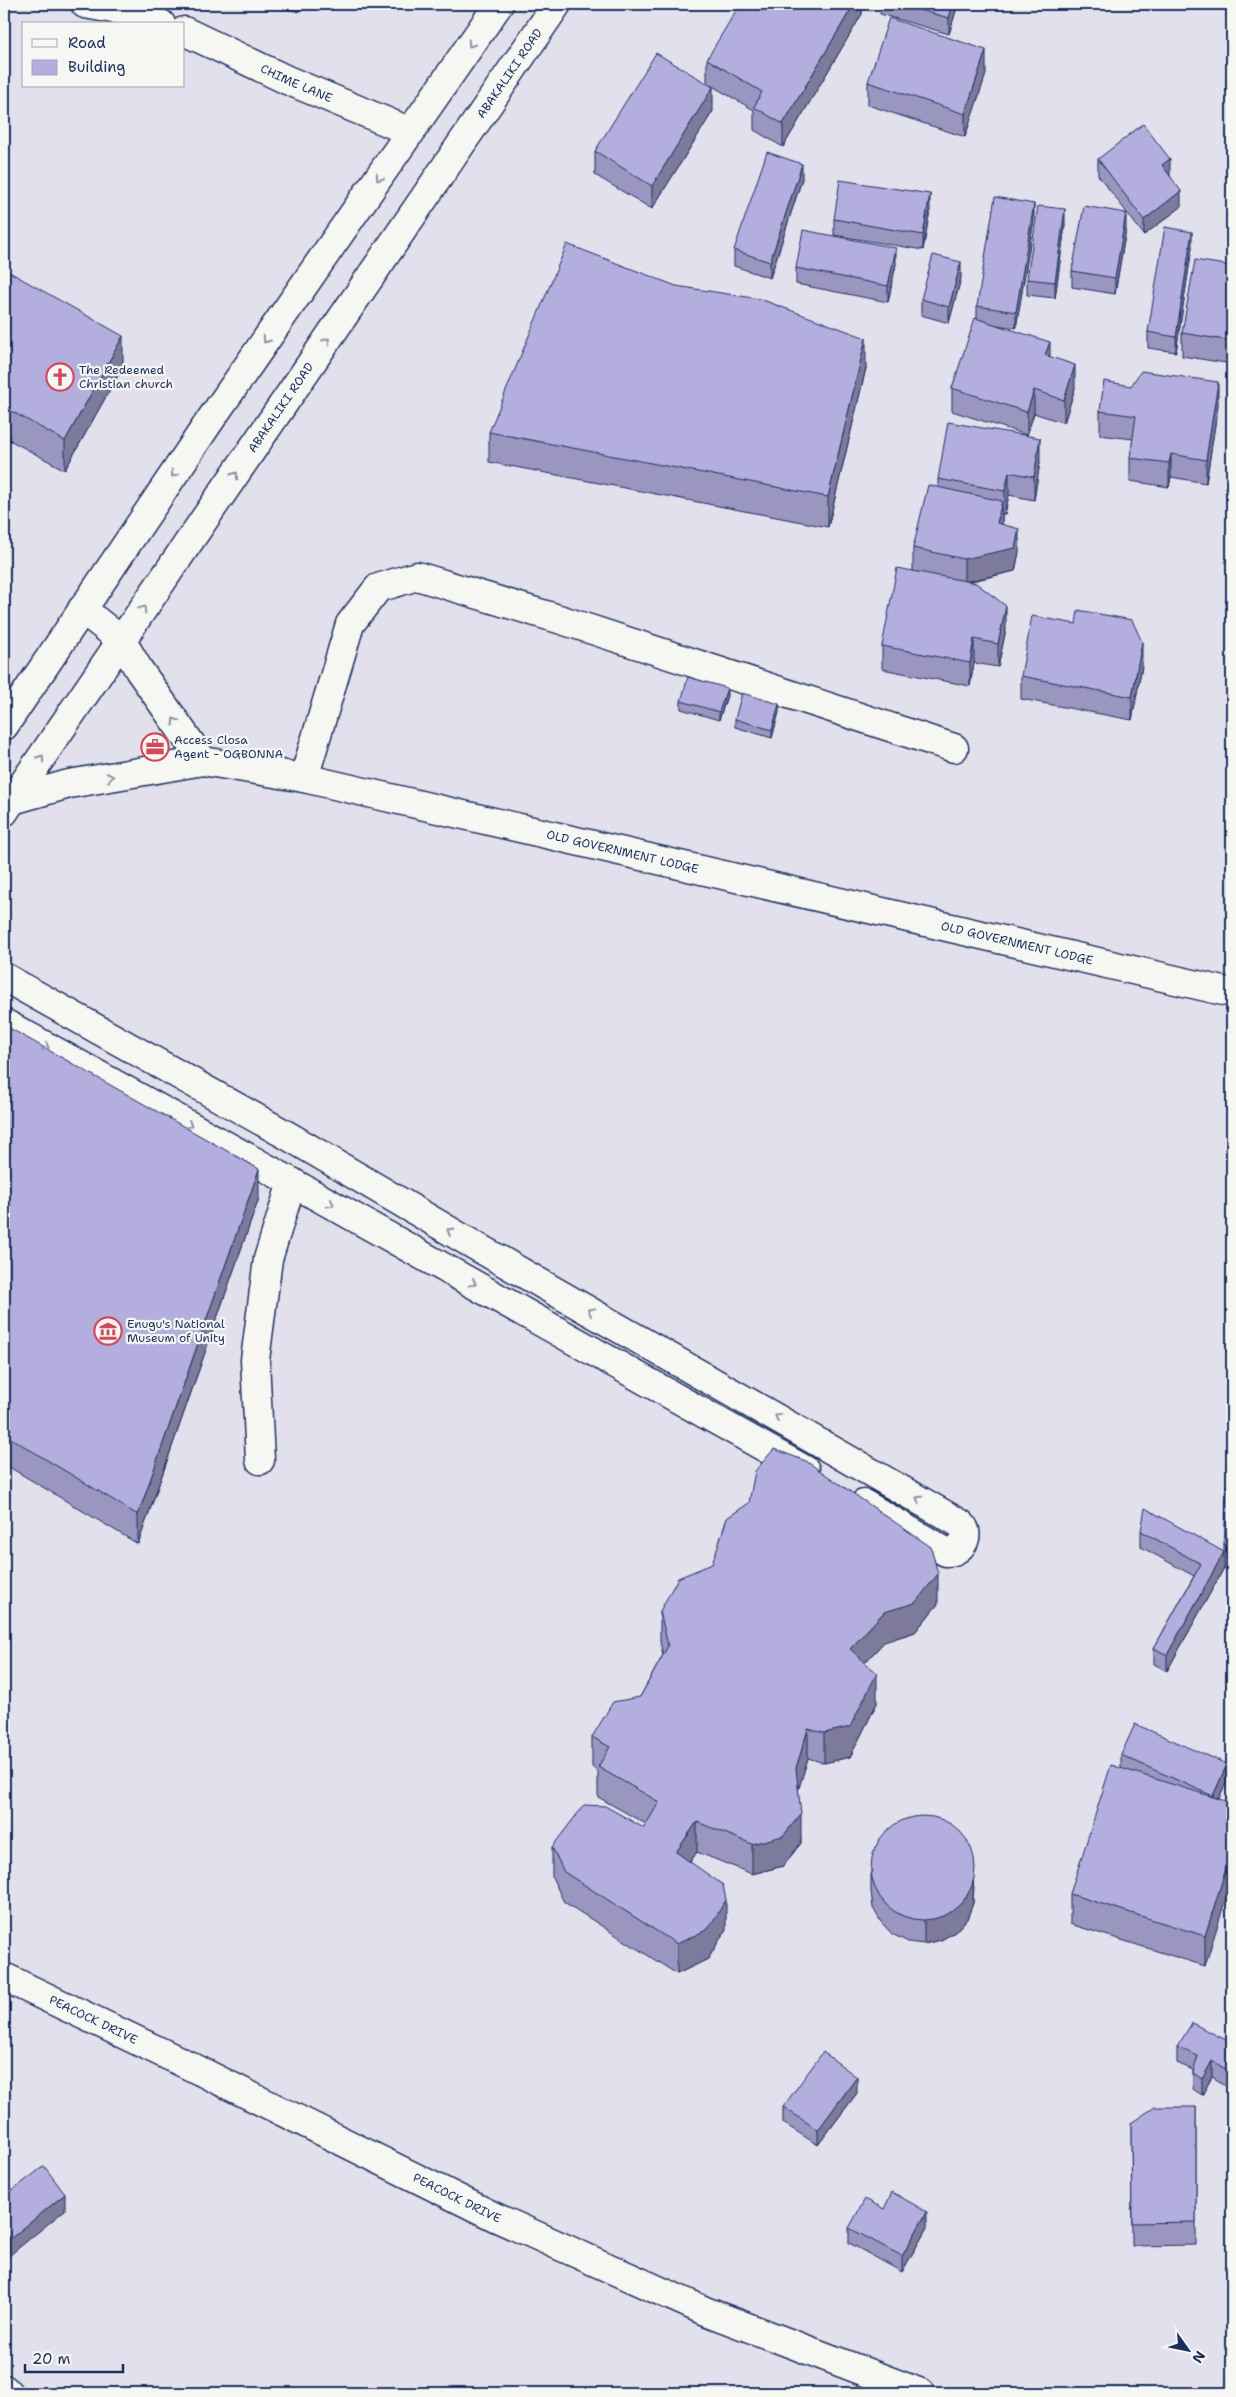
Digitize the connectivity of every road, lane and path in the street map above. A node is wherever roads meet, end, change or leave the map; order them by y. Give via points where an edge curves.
1 (85, 4) edge
2 (499, 4) edge
3 (557, 4) edge
4 (155, 22) edge
5 (185, 31) edge
6 (411, 132) junction
7 (82, 609) junction
8 (122, 641) junction
9 (4, 726) edge
10 (954, 748) dead end
11 (203, 761) junction
12 (304, 778) junction
13 (6, 803) edge
14 (4, 976) edge
15 (1232, 993) edge
16 (4, 1023) edge
17 (290, 1137) junction
18 (281, 1176) junction
19 (626, 1330) junction
20 (609, 1360) junction
21 (260, 1460) dead end
22 (4, 1977) edge
23 (4, 2389) edge
24 (8, 2393) edge
25 (921, 2393) edge

1 - 4 street
2 -> 6 street
8 -> 3 street, ABAKALIKI ROAD
5 - 6 street, CHIME LANE via 287,80
6 -> 7 street
7 - 8 street
7 - 9 street
11 -> 8 street
13 -> 8 street, ABAKALIKI ROAD
10 - 12 street via 417,576 378,588 350,624
11 - 12 street, OLD GOVERNMENT LODGE
13 -> 11 street, OLD GOVERNMENT LODGE via 69,784
12 - 15 street, OLD GOVERNMENT LODGE
14 - 17 street
16 -> 18 street
17 - 18 street
19 -> 17 street
18 -> 20 street
18 - 21 street via 255,1360
19 - 20 street
20 -> 19 street via 946,1552 960,1548 966,1536 961,1524
22 - 25 street, PEACOCK DRIVE via 503,2221 705,2311
23 - 24 street

